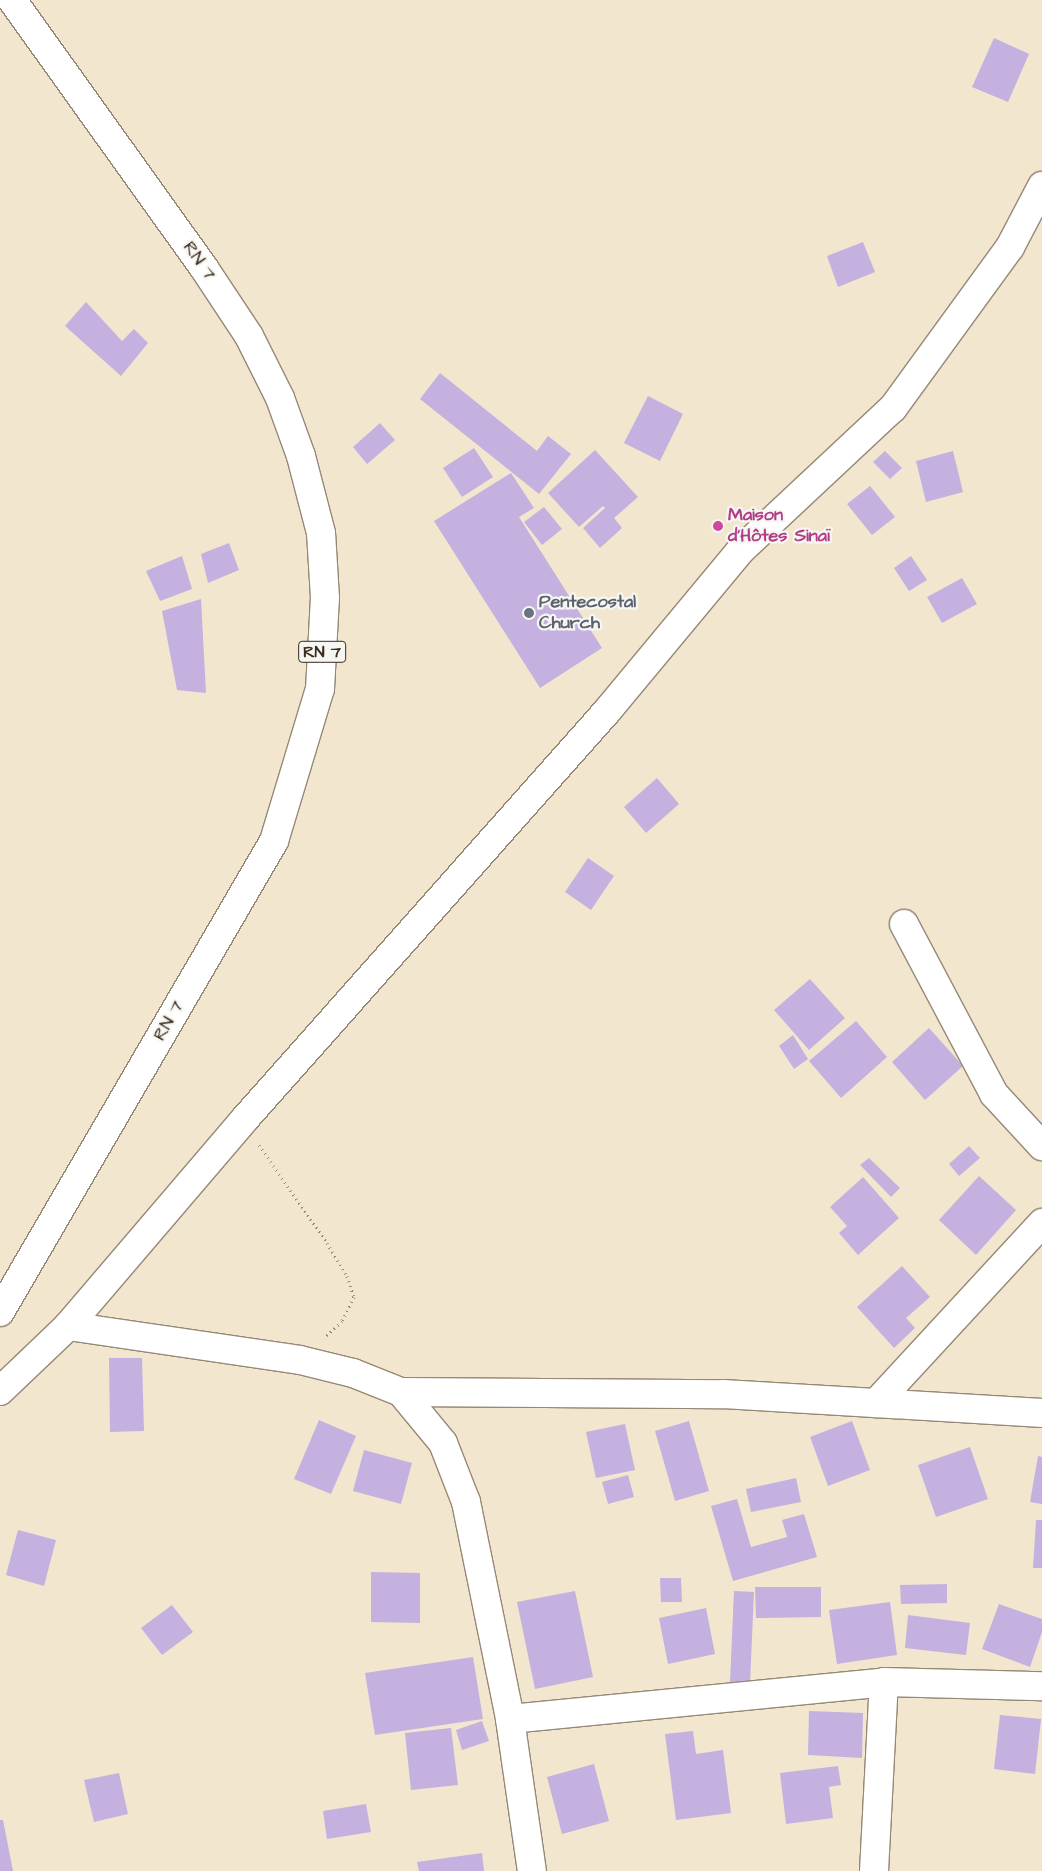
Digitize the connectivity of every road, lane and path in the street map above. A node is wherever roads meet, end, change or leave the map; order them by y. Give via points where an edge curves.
1 (12, 0) edge
2 (1042, 186) edge
3 (904, 924) dead end
4 (243, 1121) junction
5 (1042, 1146) edge
6 (1042, 1223) edge
7 (0, 1312) edge
8 (68, 1326) junction
9 (300, 1360) junction
10 (0, 1391) edge
11 (401, 1392) junction
12 (876, 1403) junction
13 (1042, 1413) edge
14 (884, 1682) junction
15 (1042, 1686) edge
16 (510, 1719) junction
17 (532, 1871) edge
18 (874, 1871) edge

1 - 7 main road, RN 7 / RN 7 via 249,336 280,398 302,456 322,533 325,598 320,689 274,841
2 - 4 main road via 1010,247 893,408 741,550 608,710
3 - 5 main road via 994,1094
4 - 8 main road
4 - 9 path via 327,1243 347,1276 354,1297 342,1321
6 - 12 main road
8 - 9 main road
8 - 10 main road
9 - 11 main road via 353,1374
11 - 12 main road via 723,1394
11 - 16 main road via 442,1443 466,1502
12 - 13 main road
14 - 15 main road
14 - 16 main road
14 - 18 main road
16 - 17 main road

